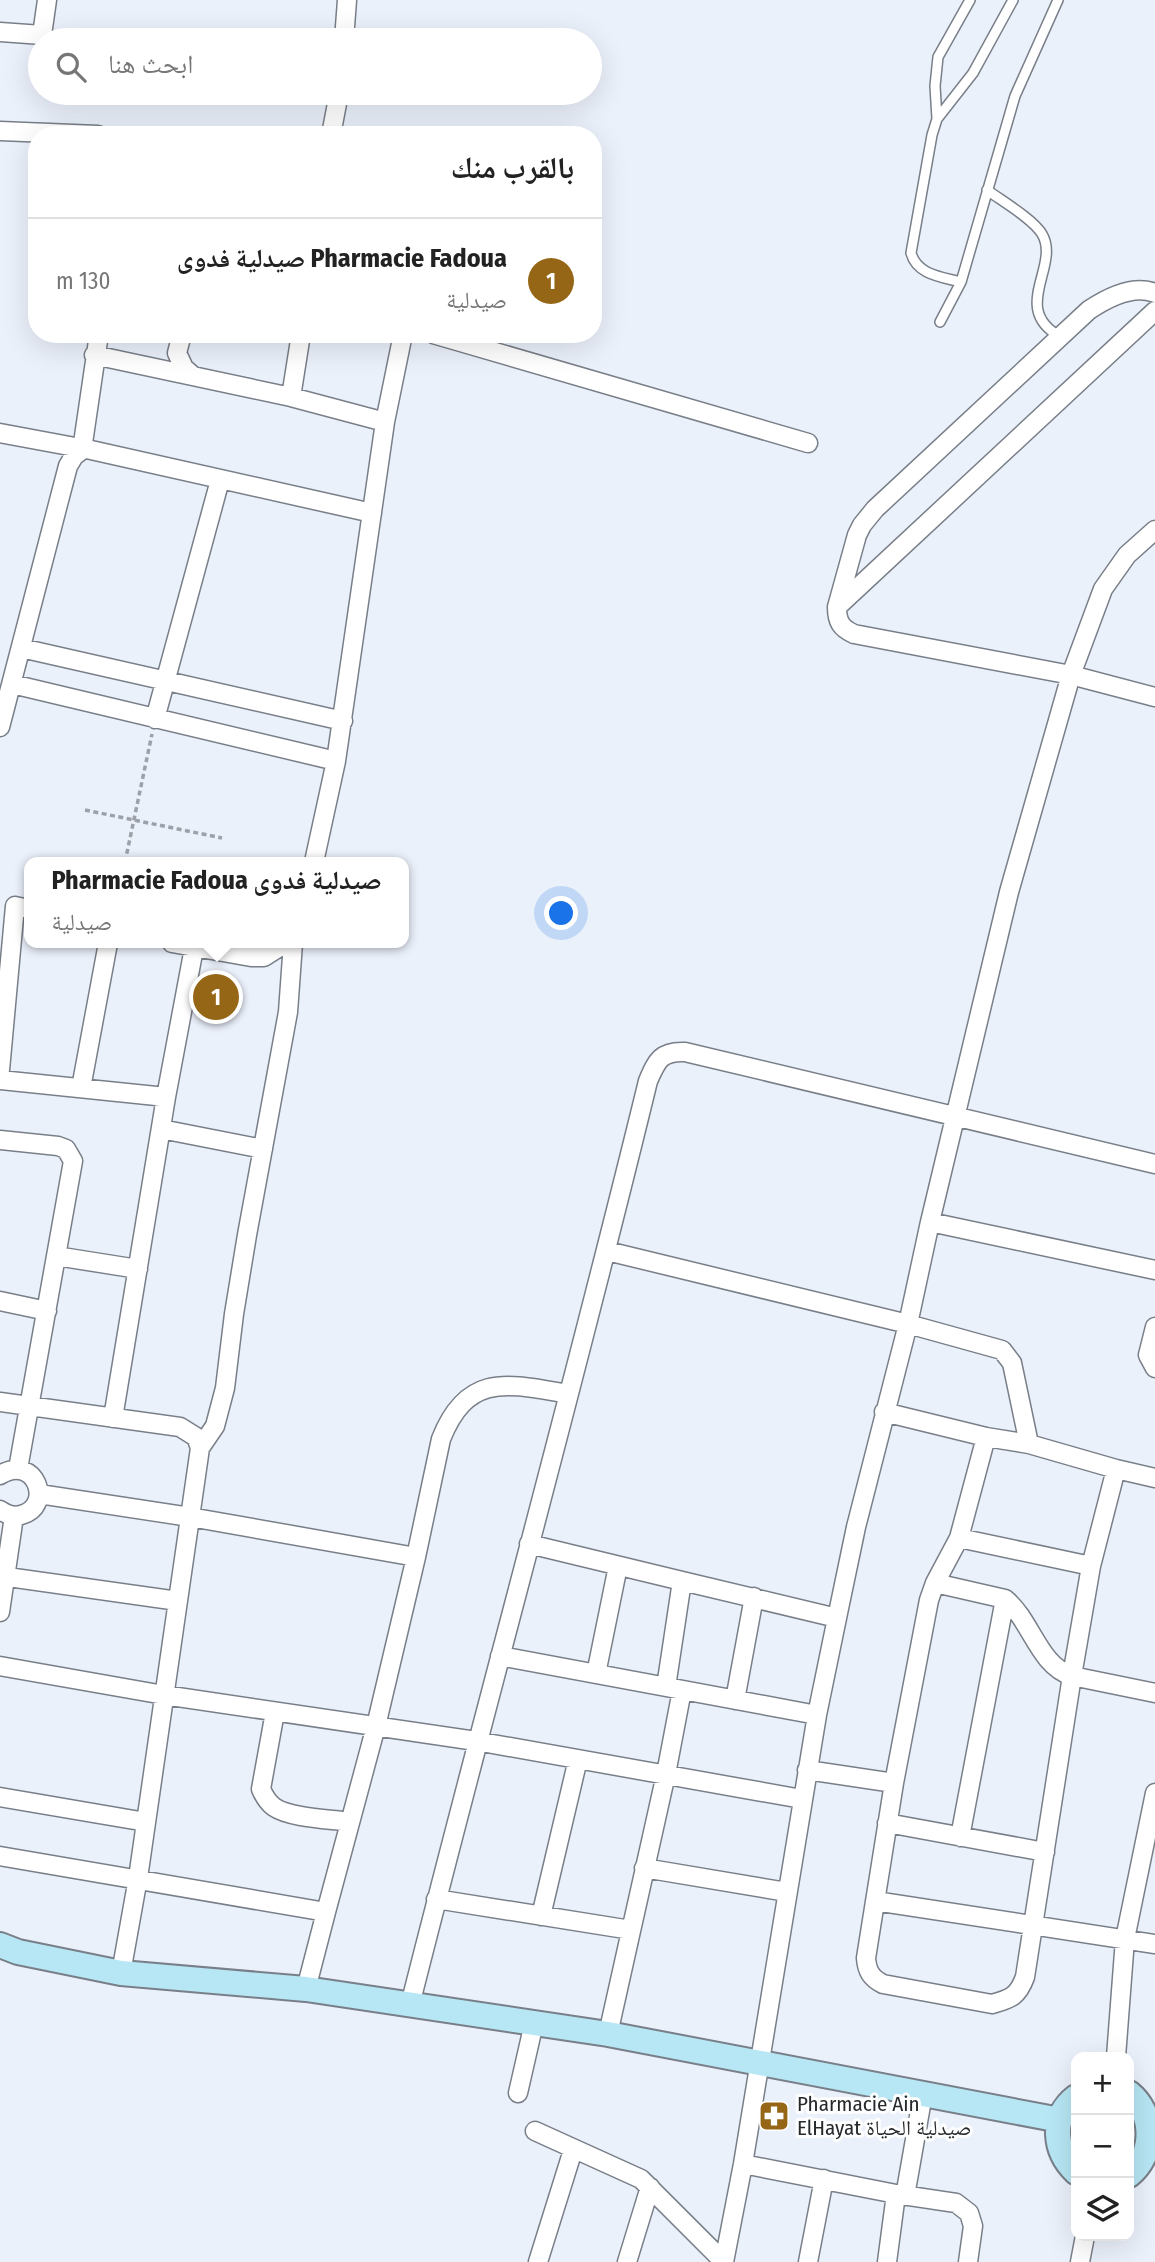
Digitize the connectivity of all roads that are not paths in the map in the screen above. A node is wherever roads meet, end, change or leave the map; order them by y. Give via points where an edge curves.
1 (47, 0) edge
2 (347, 0) edge
3 (970, 0) edge
4 (1013, 0) edge
5 (1058, 0) edge
6 (43, 28) edge
7 (345, 28) edge
8 (0, 32) edge
9 (28, 34) edge
10 (337, 105) edge
11 (937, 119) junction
12 (333, 126) edge
13 (0, 131) edge
14 (28, 132) edge
15 (987, 190) junction
16 (961, 282) junction
17 (1155, 293) edge
18 (1155, 311) edge
19 (940, 322) dead end
20 (1061, 337) junction
21 (97, 343) edge
22 (180, 343) edge
23 (300, 343) edge
24 (401, 343) edge
25 (464, 343) edge
26 (94, 355) junction
27 (192, 375) junction
28 (291, 397) junction
29 (385, 422) junction
30 (0, 433) edge
31 (808, 443) dead end
32 (82, 450) junction
33 (220, 480) junction
34 (372, 513) junction
35 (1155, 530) edge
36 (837, 607) junction
37 (21, 648) junction
38 (1071, 675) junction
39 (165, 680) junction
40 (12, 684) junction
41 (1155, 697) edge
42 (155, 719) junction
43 (343, 721) junction
44 (0, 727) edge
45 (336, 761) junction
46 (315, 857) edge
47 (15, 905) edge
48 (107, 948) edge
49 (194, 948) joint
50 (278, 948) edge
51 (293, 948) edge
52 (0, 1070) edge
53 (0, 1080) edge
54 (81, 1088) junction
55 (166, 1097) junction
56 (955, 1117) junction
57 (161, 1129) junction
58 (0, 1140) edge
59 (262, 1149) junction
60 (1155, 1164) edge
61 (930, 1222) junction
62 (607, 1251) junction
63 (56, 1256) junction
64 (138, 1269) junction
65 (1155, 1270) edge
66 (0, 1301) edge
67 (47, 1311) junction
68 (908, 1324) junction
69 (1155, 1327) edge
70 (1155, 1368) edge
71 (569, 1394) junction
72 (0, 1402) edge
73 (31, 1407) junction
74 (884, 1412) junction
75 (113, 1418) junction
76 (986, 1437) junction
77 (1030, 1444) junction
78 (200, 1448) junction
79 (18, 1469) junction
80 (1116, 1469) junction
81 (0, 1475) edge
82 (1155, 1478) edge
83 (39, 1494) junction
84 (7, 1513) edge
85 (190, 1517) junction
86 (959, 1538) junction
87 (529, 1544) junction
88 (416, 1557) junction
89 (618, 1566) junction
90 (1091, 1566) junction
91 (3, 1577) edge
92 (682, 1581) junction
93 (935, 1583) junction
94 (754, 1597) junction
95 (1005, 1599) junction
96 (178, 1601) junction
97 (0, 1612) edge
98 (837, 1618) junction
99 (500, 1656) junction
100 (0, 1666) edge
101 (596, 1674) junction
102 (1072, 1676) junction
103 (674, 1688) junction
104 (1155, 1693) edge
105 (164, 1695) junction
106 (735, 1700) junction
107 (275, 1712) junction
108 (817, 1715) junction
109 (376, 1726) junction
110 (476, 1741) junction
111 (578, 1759) junction
112 (807, 1770) junction
113 (666, 1774) junction
114 (894, 1783) junction
115 (1155, 1793) edge
116 (0, 1797) edge
117 (802, 1799) junction
118 (146, 1822) junction
119 (350, 1822) junction
120 (887, 1823) junction
121 (960, 1837) junction
122 (1045, 1852) junction
123 (0, 1856) edge
124 (645, 1868) junction
125 (138, 1878) junction
126 (787, 1892) junction
127 (436, 1899) junction
128 (875, 1901) junction
129 (326, 1912) junction
130 (541, 1916) junction
131 (1033, 1927) junction
132 (631, 1930) junction
133 (1125, 1939) junction
134 (1155, 1944) edge
135 (0, 1945) edge
136 (121, 1973) junction
137 (306, 1989) junction
138 (410, 2004) junction
139 (534, 2023) junction
140 (608, 2034) junction
141 (1116, 2052) edge
142 (759, 2063) junction
143 (518, 2093) dead end
144 (923, 2094) junction
145 (1134, 2098) edge
146 (1071, 2103) edge
147 (1060, 2120) junction
148 (535, 2131) dead end
149 (1154, 2137) edge
150 (573, 2150) junction
151 (743, 2164) junction
152 (1071, 2166) edge
153 (1134, 2170) edge
154 (824, 2179) junction
155 (650, 2187) junction
156 (901, 2195) junction
157 (1084, 2241) edge
158 (538, 2262) edge
159 (627, 2262) edge
160 (724, 2262) edge
161 (808, 2262) edge
162 (887, 2262) edge
163 (968, 2262) edge
164 (1080, 2262) edge

1 - 6 street
2 - 7 street
3 - 11 lane via 939,57
4 - 11 lane via 973,73
5 - 15 lane via 1015,96
8 - 9 street
10 - 12 street
11 - 16 lane via 911,253 926,272
13 - 14 street
15 - 16 lane
15 - 20 lane via 1041,233 1046,244 1037,309 1049,331
16 - 19 lane
17 - 20 street via 1128,291 1108,298
18 - 36 street
20 - 36 street via 866,519 857,535
21 - 26 street
22 - 27 street via 177,353
23 - 28 street
24 - 29 street
25 - 31 street
26 - 27 street
26 - 32 street
27 - 28 street
28 - 29 street
29 - 34 street
30 - 32 street
32 - 33 street
32 - 37 street via 68,466
33 - 34 street
33 - 39 street
34 - 43 street
35 - 38 street via 1127,555 1103,589
36 - 38 street via 837,619 854,634
37 - 39 street
37 - 40 street
38 - 41 street
38 - 56 street via 1009,892
39 - 42 street
39 - 43 street
40 - 42 street
40 - 44 street
42 - 45 street
43 - 45 street
45 - 46 street
47 - 52 street
48 - 54 street
49 - 50 street via 264,957
49 - 55 street
51 - 59 street via 288,1012
53 - 54 street
54 - 55 street
55 - 57 street
56 - 60 street
56 - 61 street
56 - 62 street via 670,1052 648,1081
57 - 59 street
57 - 64 street
58 - 63 street via 58,1146 71,1155
59 - 78 street via 225,1388 215,1426
61 - 65 street
61 - 68 street
62 - 68 street
62 - 71 street
63 - 64 street
63 - 67 street
64 - 75 street
66 - 67 street
67 - 73 street
68 - 74 street
68 - 77 street via 1002,1350 1012,1363
69 - 70 street via 1149,1355
71 - 87 street
71 - 88 street via 497,1386 477,1392 463,1403 441,1439
72 - 73 street
73 - 75 street
73 - 79 street
74 - 76 street
74 - 98 street
75 - 78 street via 180,1427 196,1437
76 - 77 street
76 - 86 street
77 - 80 street
78 - 85 street
79 - 81 street
79 - 83 street via 34,1478
80 - 82 street
80 - 90 street
83 - 84 street via 26,1514
83 - 85 street
84 - 91 street
85 - 88 street
85 - 96 street
86 - 90 street
86 - 93 street
87 - 89 street
87 - 99 street
88 - 109 street
89 - 92 street
89 - 101 street
90 - 102 street
91 - 96 street
91 - 97 street
92 - 94 street
92 - 103 street
93 - 95 street
93 - 114 street
94 - 98 street
94 - 106 street
95 - 102 street via 1024,1619 1051,1665
95 - 121 street
96 - 105 street
98 - 108 street
99 - 101 street
99 - 110 street
100 - 105 street
101 - 103 street
102 - 104 street
102 - 122 street
103 - 106 street
103 - 113 street
105 - 107 street
105 - 118 street
106 - 108 street
107 - 109 street
107 - 119 street via 261,1789 266,1799 285,1812
108 - 112 street
109 - 110 street
109 - 119 street
110 - 111 street
110 - 127 street
111 - 113 street
111 - 130 street
112 - 114 street
112 - 117 street
113 - 117 street
113 - 124 street
114 - 120 street
115 - 133 street
116 - 118 street
117 - 126 street
118 - 125 street
119 - 129 street
120 - 121 street
120 - 128 street
121 - 122 street
122 - 131 street
123 - 125 street
124 - 126 street
124 - 132 street
125 - 129 street
125 - 136 street
126 - 142 street
127 - 130 street
127 - 138 street
128 - 131 street
128 - 131 street via 866,1958 874,1980 992,2004 1020,1991
129 - 137 street
130 - 132 street
131 - 133 street
132 - 140 street
133 - 134 street
133 - 141 street
135 - 136 street
136 - 137 street
137 - 138 street
138 - 139 street
139 - 140 street
139 - 143 street
140 - 142 street
142 - 144 street
142 - 151 street
144 - 147 street
144 - 156 street
145 - 149 street via 1148,2115
146 - 147 street
147 - 152 street via 1058,2143
148 - 150 street
149 - 153 street
150 - 155 street
150 - 158 street
151 - 154 street
151 - 160 street
154 - 156 street
154 - 161 street
155 - 159 street
155 - 160 street
156 - 162 street
156 - 163 street via 956,2203 969,2213 973,2226
157 - 164 street

